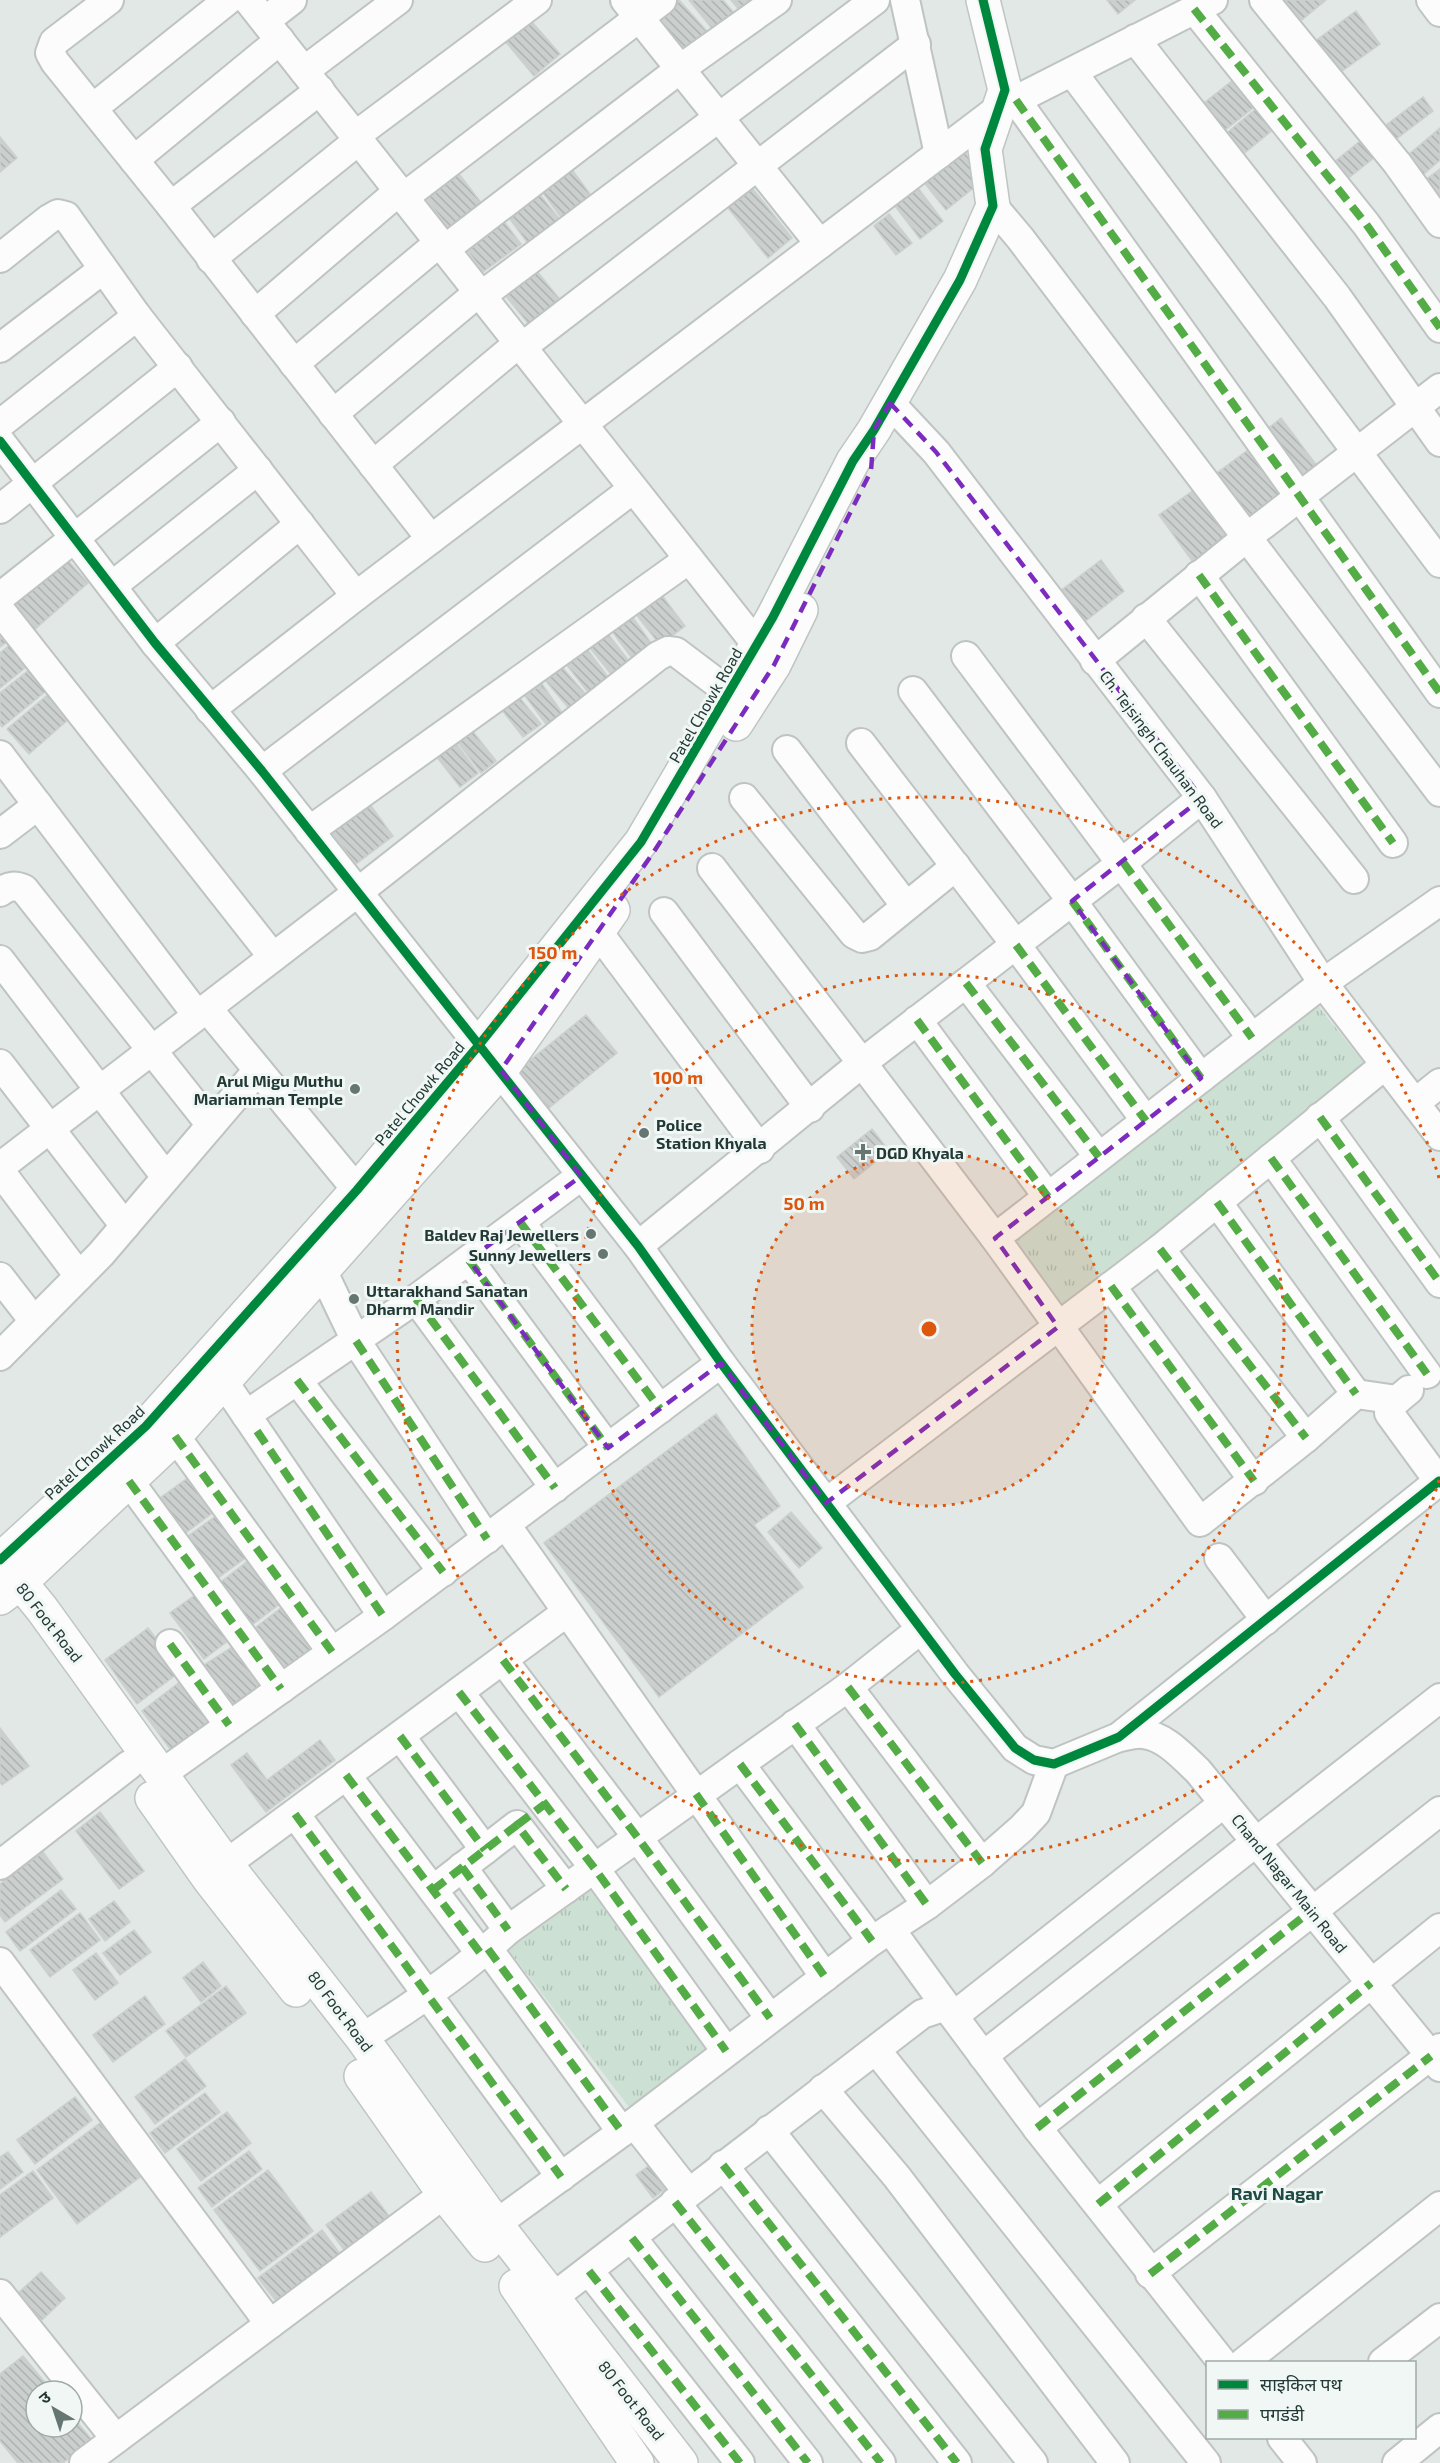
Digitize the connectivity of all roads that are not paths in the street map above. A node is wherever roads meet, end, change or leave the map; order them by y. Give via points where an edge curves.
1 (109, 0) edge
2 (228, 0) edge
3 (292, 0) edge
4 (398, 0) edge
5 (537, 0) edge
6 (662, 0) edge
7 (777, 0) edge
8 (875, 0) edge
9 (905, 0) edge
10 (983, 0) edge
11 (1264, 0) edge
12 (1431, 0) edge
13 (1203, 5) edge
14 (632, 9) edge
15 (1440, 12) edge
16 (265, 20) edge
17 (1135, 39) junction
18 (916, 44) junction
19 (680, 69) junction
20 (1072, 72) junction
21 (312, 80) junction
22 (1007, 104) junction
23 (93, 108) junction
24 (718, 116) junction
25 (357, 138) junction
26 (939, 154) junction
27 (134, 160) junction
28 (757, 166) junction
29 (401, 194) junction
30 (171, 206) junction
31 (993, 206) junction
32 (1440, 223) edge
33 (820, 244) junction
34 (442, 246) junction
35 (0, 258) edge
36 (211, 259) junction
37 (102, 270) junction
38 (480, 294) junction
39 (255, 314) junction
40 (137, 316) junction
41 (1440, 328) edge
42 (520, 345) junction
43 (0, 348) edge
44 (294, 364) junction
45 (178, 367) junction
46 (1440, 388) edge
47 (1415, 407) junction
48 (333, 414) junction
49 (882, 416) junction
50 (221, 422) junction
51 (582, 423) junction
52 (0, 424) edge
53 (0, 441) edge
54 (1440, 442) edge
55 (1356, 452) junction
56 (373, 465) junction
57 (258, 470) junction
58 (32, 484) junction
59 (633, 489) junction
60 (1300, 496) junction
61 (0, 509) edge
62 (300, 524) junction
63 (74, 537) junction
64 (1246, 538) junction
65 (431, 539) junction
66 (689, 559) junction
67 (1440, 563) edge
68 (1199, 575) junction
69 (112, 586) junction
70 (356, 596) junction
71 (0, 597) edge
72 (0, 610) edge
73 (1146, 618) junction
74 (155, 643) junction
75 (757, 645) junction
76 (966, 656) dead end
77 (1095, 661) junction
78 (913, 691) dead end
79 (729, 692) junction
80 (1440, 693) edge
81 (210, 710) junction
82 (861, 743) dead end
83 (787, 750) dead end
84 (0, 755) edge
85 (262, 771) junction
86 (1440, 792) edge
87 (744, 798) dead end
88 (1202, 798) junction
89 (38, 805) junction
90 (309, 831) junction
91 (0, 834) edge
92 (1394, 843) dead end
93 (1123, 862) junction
94 (956, 866) junction
95 (712, 868) dead end
96 (1354, 879) dead end
97 (0, 892) edge
98 (357, 892) junction
99 (1072, 901) junction
100 (1440, 901) edge
101 (906, 906) junction
102 (664, 912) dead end
103 (598, 932) junction
104 (1016, 945) junction
105 (273, 957) junction
106 (0, 960) edge
107 (966, 983) junction
108 (1323, 983) junction
109 (202, 1011) junction
110 (917, 1020) junction
111 (1252, 1038) junction
112 (479, 1045) junction
113 (153, 1049) junction
114 (862, 1063) junction
115 (0, 1064) edge
116 (1385, 1065) junction
117 (258, 1070) junction
118 (501, 1070) junction
119 (1201, 1078) junction
120 (1440, 1083) edge
121 (101, 1090) junction
122 (1415, 1103) junction
123 (810, 1108) junction
124 (1320, 1117) junction
125 (1146, 1121) junction
126 (211, 1125) junction
127 (51, 1128) junction
128 (1440, 1136) edge
129 (760, 1149) junction
130 (1099, 1157) junction
131 (1271, 1158) junction
132 (0, 1169) edge
133 (581, 1176) junction
134 (166, 1177) junction
135 (1048, 1197) junction
136 (367, 1199) junction
137 (1217, 1202) junction
138 (520, 1222) junction
139 (125, 1226) junction
140 (995, 1238) junction
141 (638, 1246) junction
142 (1160, 1249) junction
143 (469, 1260) junction
144 (322, 1270) junction
145 (79, 1276) junction
146 (0, 1277) edge
147 (1440, 1283) edge
148 (1111, 1286) junction
149 (416, 1299) junction
150 (34, 1321) junction
151 (1058, 1328) junction
152 (356, 1341) junction
153 (0, 1356) edge
154 (721, 1364) junction
155 (1434, 1369) edge
156 (297, 1380) junction
157 (223, 1382) junction
158 (1356, 1394) junction
159 (1397, 1400) junction
160 (660, 1409) junction
161 (246, 1415) junction
162 (175, 1436) junction
163 (1306, 1438) junction
164 (608, 1448) junction
165 (1254, 1480) junction
166 (129, 1481) junction
167 (1439, 1482) edge
168 (555, 1488) junction
169 (826, 1503) junction
170 (497, 1532) junction
171 (1219, 1558) dead end
172 (443, 1572) junction
173 (5, 1578) edge
174 (567, 1612) junction
175 (383, 1616) junction
176 (1266, 1620) junction
177 (921, 1629) junction
178 (170, 1644) dead end
179 (332, 1652) junction
180 (503, 1660) junction
181 (848, 1687) junction
182 (281, 1689) junction
183 (459, 1692) junction
184 (1440, 1698) edge
185 (795, 1724) junction
186 (229, 1725) junction
187 (400, 1736) junction
188 (1119, 1737) junction
189 (740, 1764) junction
190 (1054, 1764) junction
191 (129, 1766) junction
192 (163, 1773) junction
193 (346, 1775) junction
194 (696, 1794) junction
195 (1224, 1803) junction
196 (545, 1804) junction
197 (1440, 1810) edge
198 (295, 1814) junction
199 (517, 1825) junction
200 (638, 1838) junction
201 (1255, 1841) junction
202 (485, 1850) junction
203 (982, 1863) junction
204 (0, 1865) edge
205 (462, 1867) junction
206 (595, 1869) junction
207 (218, 1872) junction
208 (566, 1889) junction
209 (433, 1890) junction
210 (927, 1905) junction
211 (1312, 1910) junction
212 (1440, 1928) edge
213 (881, 1935) junction
214 (492, 1945) junction
215 (0, 1962) edge
216 (825, 1977) junction
217 (1371, 1983) junction
218 (428, 1994) junction
219 (951, 2010) junction
220 (770, 2018) junction
221 (362, 2038) junction
222 (876, 2050) junction
223 (726, 2051) junction
224 (983, 2056) junction
225 (1437, 2057) edge
226 (823, 2089) junction
227 (628, 2128) junction
228 (1037, 2128) junction
229 (769, 2130) junction
230 (723, 2165) junction
231 (561, 2177) junction
232 (444, 2194) junction
233 (682, 2197) junction
234 (1098, 2204) junction
235 (1440, 2206) edge
236 (496, 2224) junction
237 (632, 2238) junction
238 (589, 2271) junction
239 (1150, 2274) junction
240 (0, 2294) edge
241 (552, 2298) junction
242 (1440, 2318) edge
243 (270, 2324) junction
244 (1221, 2361) edge
245 (1245, 2361) edge
246 (1384, 2361) edge
247 (1440, 2428) edge
248 (116, 2439) junction
249 (1286, 2439) edge
250 (84, 2463) edge
251 (637, 2463) edge
252 (681, 2463) edge
253 (740, 2463) edge
254 (808, 2463) edge
255 (881, 2463) edge
256 (957, 2463) edge
257 (1034, 2463) edge
258 (1115, 2463) edge
259 (1206, 2463) edge
260 (1302, 2463) edge
261 (1397, 2463) edge

1 - 23 street via 54,42 50,53
2 - 23 street
3 - 16 street
4 - 21 street
5 - 25 street
6 - 14 street
7 - 19 street
8 - 24 street
9 - 18 street
10 - 22 street
11 - 32 street via 1397,163
12 - 15 street
13 - 17 street
13 - 41 street
14 - 19 street
14 - 29 street
16 - 21 street
16 - 27 street
17 - 20 street
17 - 47 street via 1337,297
18 - 26 street
18 - 28 street
19 - 24 street
19 - 34 street
20 - 22 street
20 - 55 street
21 - 25 street
21 - 30 street
22 - 26 street
22 - 31 street via 985,149
22 - 60 street
23 - 27 street
24 - 28 street
24 - 38 street
25 - 29 street
25 - 36 street
26 - 33 street
27 - 30 street
28 - 33 street
28 - 42 street
29 - 34 street
29 - 39 street
30 - 36 street
31 - 49 street via 960,280
31 - 64 street
33 - 51 street
34 - 38 street
34 - 44 street
35 - 37 street via 58,214 66,216
36 - 39 street
37 - 40 street
37 - 43 street
38 - 42 street
38 - 48 street
39 - 44 street
40 - 45 street
40 - 52 street
42 - 51 street
42 - 56 street
44 - 48 street
45 - 50 street
45 - 58 street
46 - 47 street
47 - 54 street
47 - 55 street
48 - 56 street
49 - 75 street, Patel Chowk Road via 853,460
49 - 77 street, Ch. Tejsingh Chauhan Road via 936,452
49 - 103 street, Patel Chowk Road via 871,471 774,665
50 - 57 street
50 - 63 street
51 - 59 street
51 - 65 street
53 - 58 street
55 - 60 street
55 - 67 street
56 - 65 street
57 - 62 street
57 - 69 street
58 - 61 street
58 - 63 street
59 - 66 street
59 - 85 street
60 - 64 street
60 - 80 street
62 - 70 street
62 - 74 street
63 - 69 street
63 - 71 street
64 - 68 street
64 - 86 street
65 - 70 street
66 - 75 street
66 - 90 street
68 - 73 street
68 - 92 street
69 - 74 street
70 - 81 street
72 - 105 street
73 - 77 street
73 - 96 street
74 - 81 street
75 - 79 street, Patel Chowk Road
76 - 93 street
77 - 88 street, Ch. Tejsingh Chauhan Road
78 - 99 street
79 - 98 street via 676,652 658,656
79 - 112 street, Patel Chowk Road via 641,842
81 - 85 street
82 - 94 street
83 - 101 street
84 - 89 street
85 - 90 street
87 - 101 street via 854,934 870,936
88 - 93 street
88 - 108 street, Ch. Tejsingh Chauhan Road
89 - 91 street
89 - 109 street
90 - 98 street
93 - 99 street
93 - 111 street
94 - 101 street
94 - 104 street
95 - 114 street
97 - 113 street via 16,885 24,889
98 - 105 street
98 - 112 street
99 - 104 street
99 - 119 street
100 - 108 street
102 - 123 street
103 - 118 street, Patel Chowk Road
103 - 129 street
104 - 107 street
104 - 125 street
105 - 109 street
106 - 121 street
107 - 110 street
107 - 130 street
108 - 111 street
108 - 116 street, Ch. Tejsingh Chauhan Road
109 - 113 street
109 - 117 street
110 - 114 street
110 - 135 street
111 - 119 street
112 - 118 street
112 - 136 street, Patel Chowk Road
113 - 121 street
113 - 126 street
114 - 123 street
114 - 140 street
115 - 127 street
116 - 122 street, Ch. Tejsingh Chauhan Road
116 - 124 street
117 - 126 street
117 - 136 street
118 - 133 street
118 - 136 street, Patel Chowk Road
119 - 125 street
120 - 122 street
121 - 127 street
121 - 134 street
122 - 128 street, Ch. Tejsingh Chauhan Road
123 - 129 street
124 - 131 street
124 - 147 street
125 - 130 street
126 - 134 street
127 - 132 street
127 - 139 street
129 - 141 street
130 - 135 street
131 - 137 street
131 - 155 street
132 - 145 street
133 - 138 street
133 - 141 street
134 - 139 street
135 - 140 street
136 - 144 street, Patel Chowk Road
136 - 173 street, Patel Chowk Road via 146,1426
137 - 142 street
137 - 158 street
138 - 143 street
138 - 160 street
139 - 145 street
140 - 151 street
141 - 154 street
142 - 148 street
142 - 163 street
143 - 149 street
143 - 164 street
144 - 152 street
144 - 157 street, Patel Chowk Road
145 - 150 street
146 - 150 street
148 - 151 street
148 - 165 street
149 - 152 street
149 - 168 street
150 - 153 street
151 - 165 street via 1200,1522
151 - 169 street
152 - 156 street
152 - 170 street
154 - 160 street
154 - 169 street
155 - 159 street
156 - 161 street
156 - 172 street
157 - 161 street
157 - 162 street, Patel Chowk Road
158 - 159 street
158 - 163 street
159 - 167 street via 1389,1408 1390,1417
160 - 164 street
161 - 175 street
162 - 166 street, Patel Chowk Road
162 - 179 street
163 - 165 street
164 - 168 street
166 - 173 street, Patel Chowk Road
166 - 182 street
167 - 176 street
168 - 170 street
169 - 177 street
170 - 172 street
170 - 174 street
171 - 176 street
172 - 175 street
173 - 191 street, 80 Foot Road via 25,1622
173 - 192 street, 80 Foot Road via 42,1609
174 - 180 street
174 - 194 street
175 - 179 street
176 - 188 street
177 - 181 street
177 - 190 street via 1015,1748 1034,1761
178 - 186 street
179 - 182 street
180 - 183 street
180 - 200 street
181 - 185 street
181 - 203 street
182 - 186 street
183 - 187 street
183 - 196 street
184 - 201 street
185 - 189 street
185 - 210 street
186 - 192 street
187 - 193 street
187 - 202 street
188 - 190 street
188 - 195 street, Chand Nagar Main Road via 1142,1734 1172,1747
189 - 194 street
189 - 213 street
190 - 203 street via 1036,1813
191 - 204 street
191 - 207 street, 80 Foot Road
192 - 207 street, 80 Foot Road
193 - 198 street
193 - 209 street
194 - 200 street
194 - 216 street
195 - 201 street, Chand Nagar Main Road
195 - 219 street
196 - 199 street
196 - 206 street
197 - 211 street
198 - 207 street
198 - 218 street
199 - 202 street
199 - 208 street
200 - 206 street
200 - 220 street
201 - 211 street, Chand Nagar Main Road
201 - 224 street
202 - 205 street
203 - 210 street
205 - 209 street
205 - 214 street
206 - 208 street
206 - 223 street
207 - 221 street, 80 Foot Road
207 - 232 street, 80 Foot Road
208 - 214 street
209 - 214 street
210 - 213 street
211 - 217 street, Chand Nagar Main Road
211 - 228 street
212 - 217 street
213 - 216 street
213 - 219 street
214 - 218 street
214 - 227 street
215 - 243 street
216 - 220 street
217 - 225 street, Chand Nagar Main Road
217 - 234 street
218 - 221 street
218 - 231 street
219 - 222 street via 922,2014
219 - 224 street
220 - 223 street
221 - 236 street, 80 Foot Road
222 - 226 street
222 - 259 street
223 - 227 street
224 - 228 street
225 - 239 street
226 - 229 street
226 - 258 street via 897,2177
227 - 231 street
227 - 233 street
228 - 234 street
229 - 230 street
229 - 257 street
230 - 233 street
230 - 256 street
231 - 236 street
232 - 243 street
232 - 251 street, 80 Foot Road via 533,2309
233 - 237 street
233 - 255 street
234 - 239 street
235 - 245 street
236 - 241 street, 80 Foot Road
237 - 238 street
237 - 254 street
238 - 241 street
238 - 253 street
239 - 244 street
240 - 248 street
241 - 252 street, 80 Foot Road
242 - 246 street
243 - 248 street
247 - 261 street
248 - 250 street
249 - 260 street

